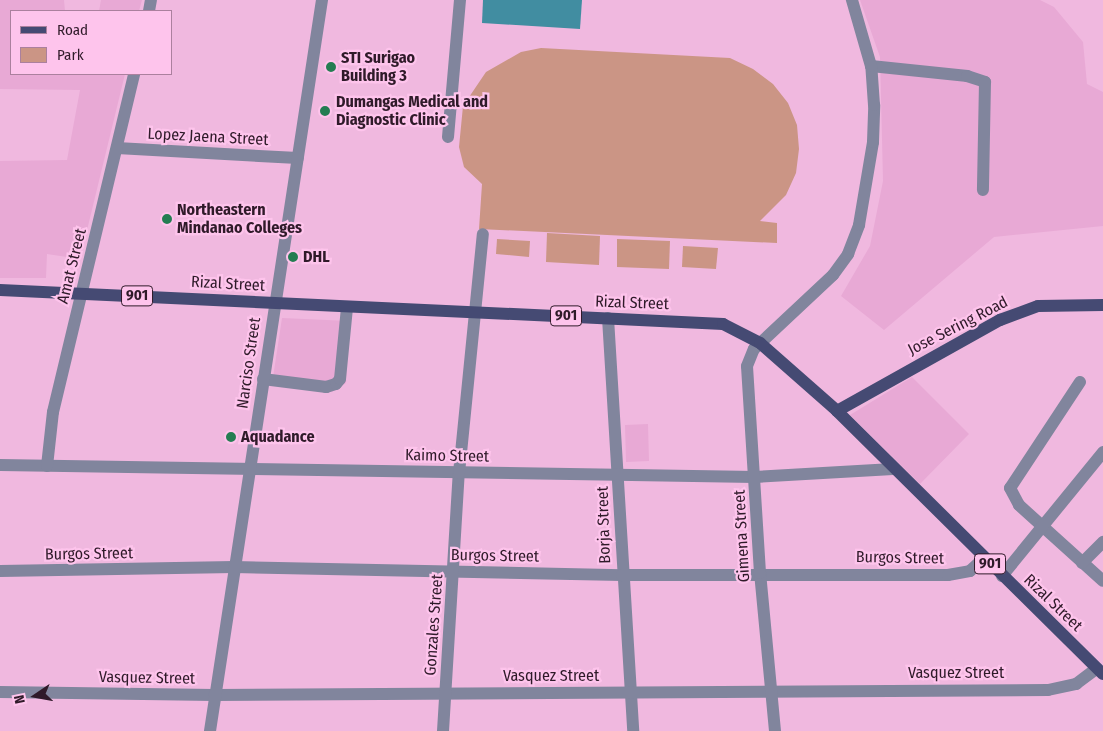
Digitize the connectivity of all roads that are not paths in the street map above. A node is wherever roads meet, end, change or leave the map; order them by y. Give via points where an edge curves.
1 (322, 0) edge
2 (460, 0) edge
3 (852, 0) edge
4 (871, 66) junction
5 (134, 75) edge
6 (448, 137) dead end
7 (117, 148) junction
8 (298, 158) junction
9 (983, 190) dead end
10 (483, 234) dead end
11 (0, 290) edge
12 (82, 293) junction
13 (274, 303) junction
14 (1103, 305) edge
15 (346, 307) junction
16 (475, 313) junction
17 (608, 318) junction
18 (760, 344) junction
19 (263, 379) junction
20 (1080, 382) dead end
21 (837, 411) junction
22 (1103, 452) edge
23 (0, 465) edge
24 (47, 466) junction
25 (249, 468) junction
26 (893, 469) junction
27 (459, 473) junction
28 (618, 476) junction
29 (755, 477) junction
30 (1042, 527) junction
31 (1103, 542) edge
32 (984, 558) junction
33 (1082, 563) junction
34 (234, 567) junction
35 (454, 571) junction
36 (0, 572) edge
37 (760, 573) junction
38 (622, 575) junction
39 (1002, 576) junction
40 (1103, 581) edge
41 (1100, 671) edge
42 (772, 689) junction
43 (0, 692) edge
44 (445, 693) junction
45 (630, 693) junction
46 (214, 695) junction
47 (210, 731) edge
48 (444, 731) edge
49 (633, 731) edge
50 (775, 731) edge

1 - 8 street, Narciso Street
2 - 6 street
3 - 4 street, Gimena Street
4 - 9 street via 967,76 985,82
4 - 18 street, Gimena Street via 873,142 859,225 848,254 833,275
5 - 7 street, Amat Street
7 - 8 street, Lopez Jaena Street
7 - 12 street, Amat Street
8 - 13 street, Narciso Street
10 - 16 street, Gonzales Street
11 - 12 main road, Rizal Street / 901
12 - 13 main road, Rizal Street / 901
12 - 24 street, Amat Street via 53,412
13 - 15 main road, Rizal Street / 901
13 - 19 street, Narciso Street
14 - 21 main road, Jose Sering Road via 1038,306 1000,320
15 - 16 main road, Rizal Street / 901
15 - 19 street via 340,380 336,384 326,387
16 - 17 main road, Rizal Street / 901
16 - 27 street, Gonzales Street
17 - 18 main road, Rizal Street / 901 via 714,322 735,328
17 - 28 street, Borja Street
18 - 21 main road, Rizal Street / 901
18 - 29 street, Gimena Street via 749,357 748,366
19 - 25 street, Narciso Street
20 - 30 street via 1010,488 1019,504
21 - 26 main road, Rizal Street / 901
22 - 30 street
23 - 24 street, Kaimo Street
24 - 25 street, Kaimo Street
25 - 27 street, Kaimo Street
25 - 34 street, Narciso Street
26 - 29 street, Kaimo Street
26 - 32 main road, Rizal Street / 901
27 - 28 street, Kaimo Street
27 - 35 street, Gonzales Street
28 - 29 street, Kaimo Street
28 - 38 street, Borja Street
29 - 37 street, Gimena Street
30 - 33 street
30 - 39 street
31 - 33 street
32 - 37 street, Burgos Street via 970,571 948,575
32 - 39 main road, Rizal Street / 901
33 - 40 street
34 - 35 street, Burgos Street
34 - 36 street, Burgos Street
34 - 46 street, Narciso Street
35 - 38 street, Burgos Street
35 - 44 street, Gonzales Street
37 - 38 street, Burgos Street
37 - 42 street, Gimena Street
38 - 45 street, Borja Street
39 - 41 main road, Rizal Street / 901
41 - 42 street, Vasquez Street via 1076,684 1048,690
42 - 45 street, Vasquez Street
42 - 50 street, Gimena Street
43 - 46 street, Vasquez Street
44 - 45 street, Vasquez Street
44 - 46 street, Vasquez Street
44 - 48 street, Gonzales Street
45 - 49 street, Borja Street
46 - 47 street, Narciso Street

